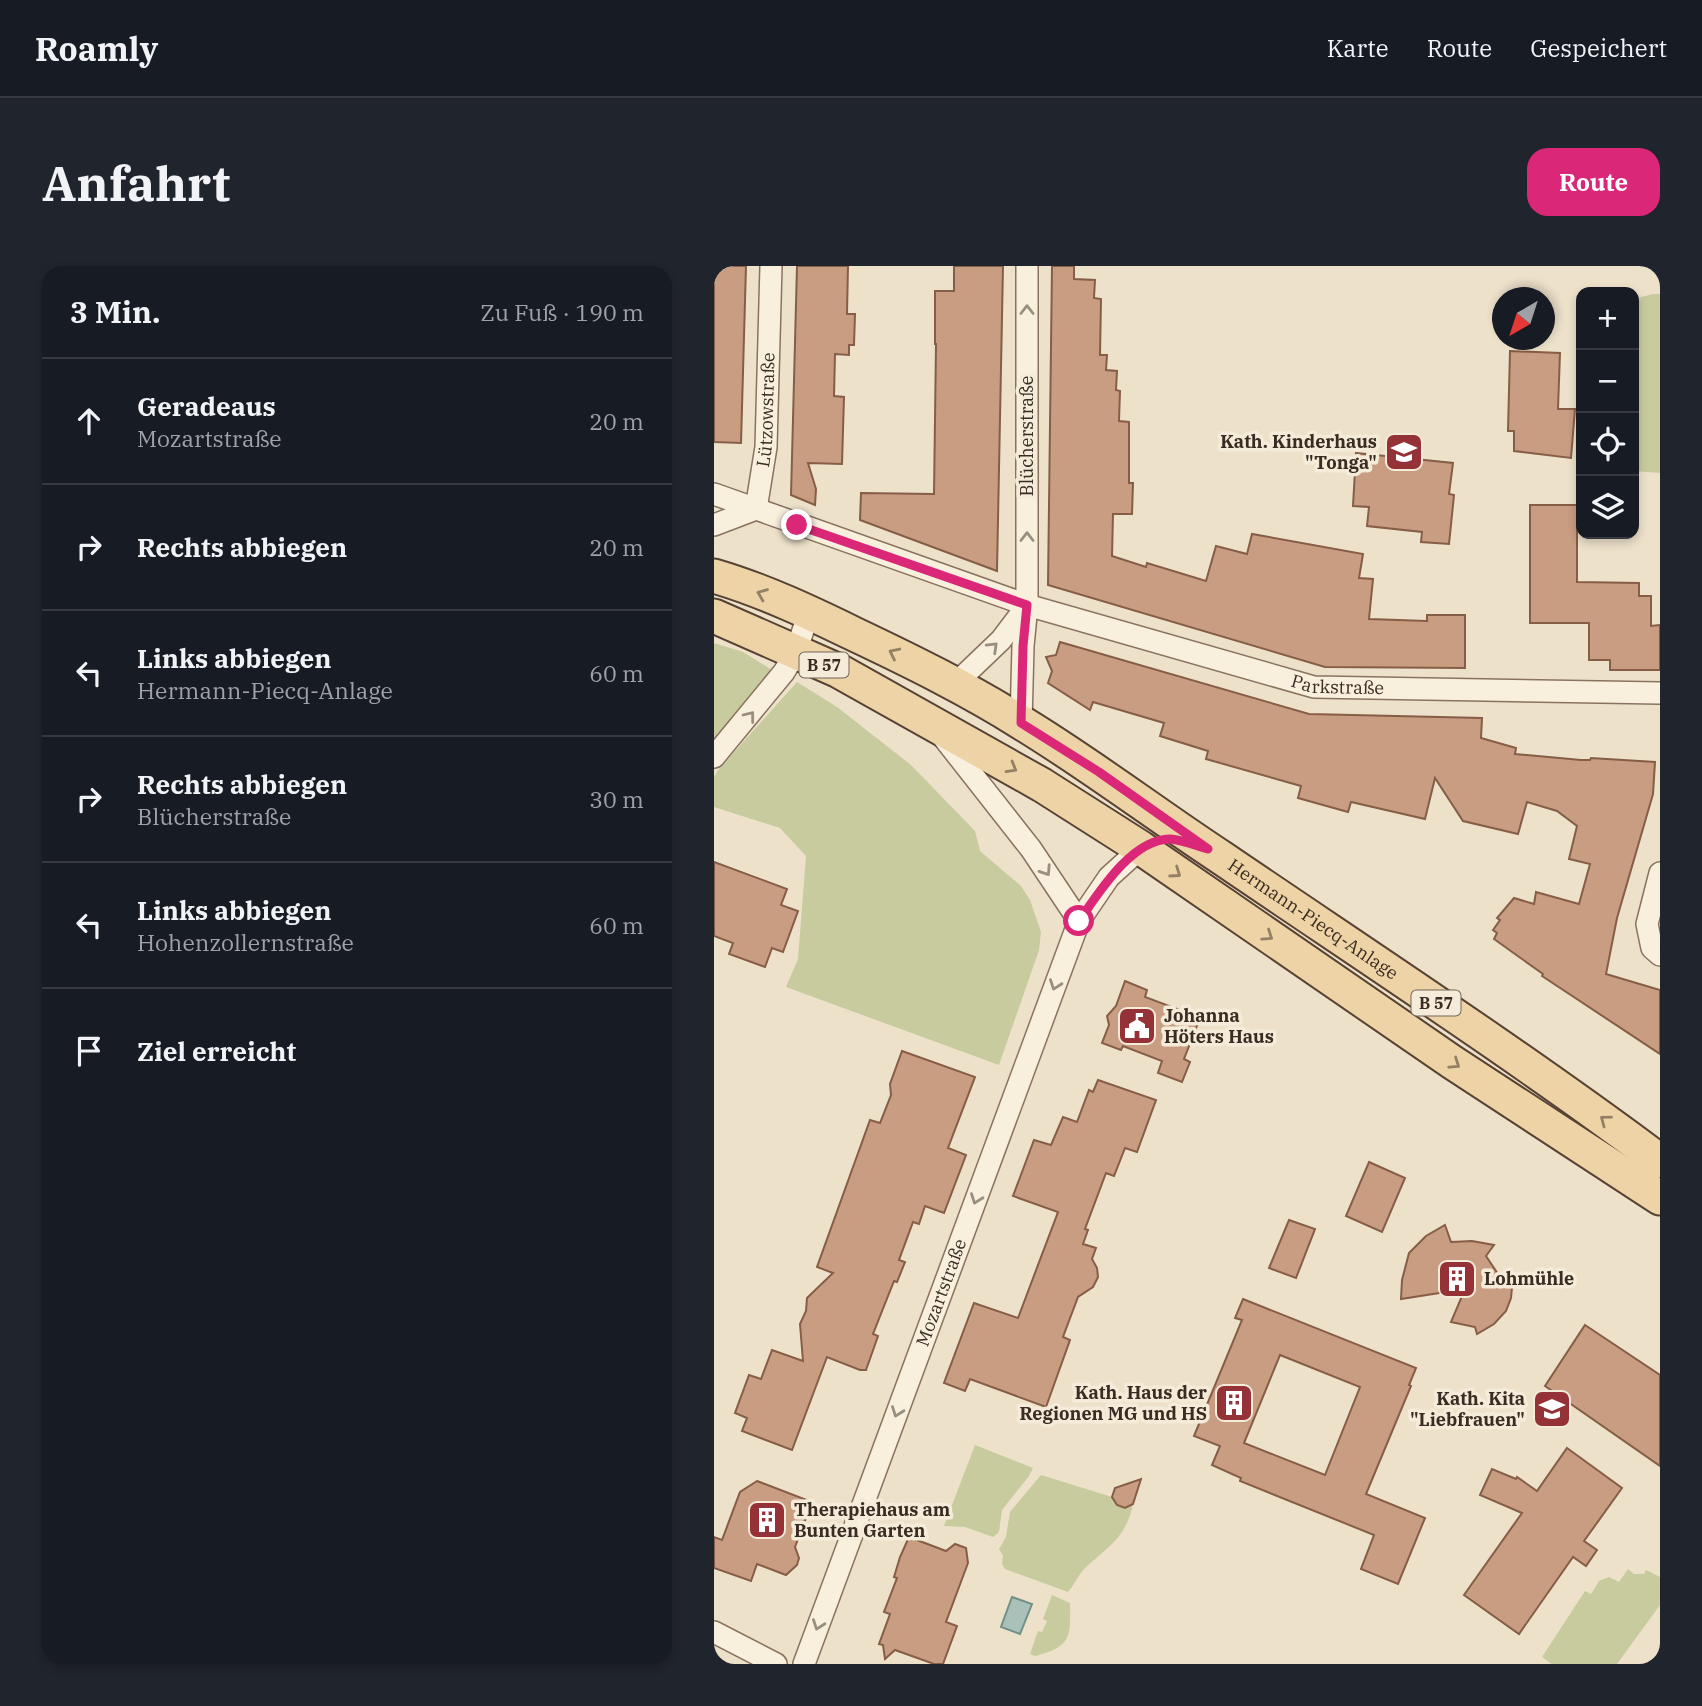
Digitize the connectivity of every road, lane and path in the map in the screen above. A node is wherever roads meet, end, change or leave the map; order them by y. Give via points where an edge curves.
1 (771, 266) edge
2 (1027, 266) edge
3 (714, 494) edge
4 (756, 509) junction
5 (714, 525) edge
6 (714, 576) edge
7 (1027, 605) junction
8 (809, 612) junction
9 (714, 615) edge
10 (796, 652) junction
11 (839, 671) junction
12 (954, 684) junction
13 (1660, 693) edge
14 (931, 722) junction
15 (1021, 723) junction
16 (714, 757) edge
17 (1141, 848) junction
18 (1208, 849) junction
19 (1660, 873) edge
20 (1079, 921) junction
21 (1660, 955) edge
22 (1660, 1161) edge
23 (1660, 1198) edge
24 (714, 1632) edge
25 (776, 1664) edge
26 (803, 1664) edge

1 - 4 street, Lützowstraße via 766,447
7 -> 2 street, Blücherstraße
3 - 4 street, Parkstraße
4 - 5 street
4 - 7 street, Parkstraße
8 -> 6 main road, B 57
12 -> 7 street via 1001,640
7 - 13 street, Parkstraße via 1314,687
7 - 15 street, Blücherstraße
8 - 10 street
12 -> 8 main road, Hermann-Piecq-Anlage / B 57
9 - 10 main road, B 57
10 - 11 main road, B 57
16 -> 10 street
11 - 12 main road via 874,674 913,687
11 - 14 main road, B 57
12 - 15 main road, Hermann-Piecq-Anlage / B 57
14 -> 17 main road, B 57
14 -> 20 street via 1031,849
15 - 18 main road, Hermann-Piecq-Anlage / B 57
17 - 18 main road via 1169,839
17 - 20 street, Mozartstraße via 1109,877
17 -> 23 main road, B 57 via 1452,1062
22 -> 18 main road, Hermann-Piecq-Anlage / B 57 via 1464,1021
19 - 21 street via 1647,924 1652,948
20 -> 26 street, Mozartstraße
24 - 25 street

